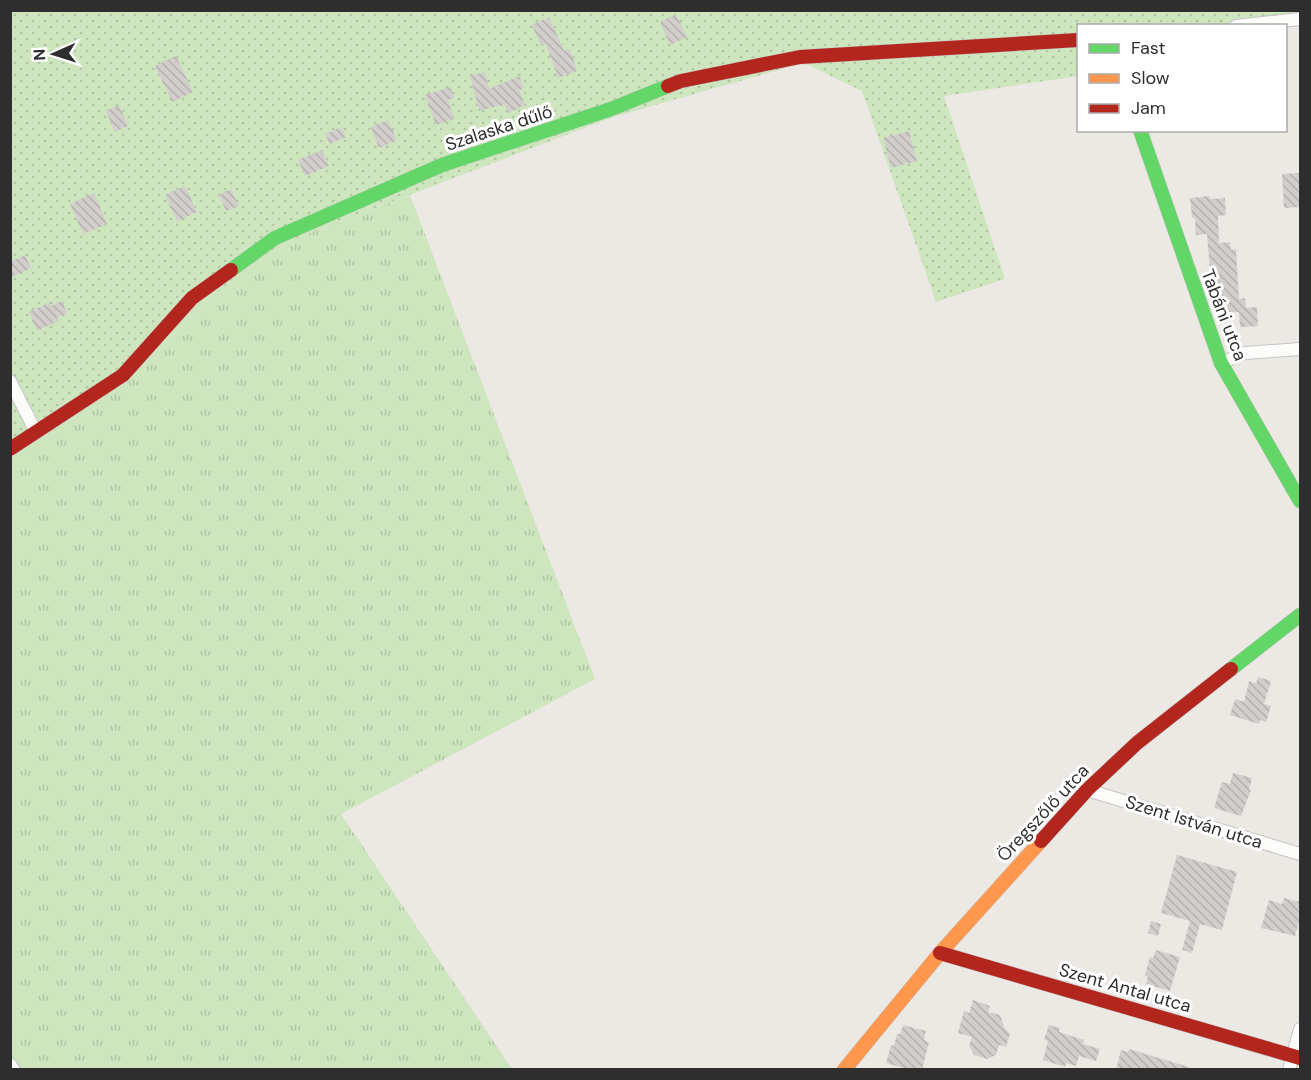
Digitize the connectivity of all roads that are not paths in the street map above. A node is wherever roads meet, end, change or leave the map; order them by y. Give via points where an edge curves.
1 (1300, 19) edge
2 (1254, 24) edge
3 (1077, 40) edge
4 (1141, 132) edge
5 (1300, 349) edge
6 (1221, 363) junction
7 (10, 381) edge
8 (36, 432) junction
9 (10, 449) edge
10 (1300, 501) edge
11 (1300, 615) edge
12 (1087, 790) junction
13 (1300, 854) edge
14 (940, 953) junction
15 (1300, 1029) edge
16 (1294, 1061) edge
17 (10, 1064) edge
18 (14, 1070) edge
19 (844, 1070) edge

1 - 2 street
3 - 8 street, Szalaska dűlő via 800,57 681,81 611,110 442,165 275,238 192,298 123,375
4 - 6 street, Tabáni utca
5 - 6 street via 1245,353
6 - 10 street, Tabáni utca
7 - 8 street
8 - 9 street, Szalaska dűlő
11 - 12 street, Öregszőlő utca via 1137,743
12 - 13 street, Szent István utca
12 - 14 street, Öregszőlő utca
14 - 16 street, Szent Antal utca
14 - 19 street, Öregszőlő utca
15 - 16 street
17 - 18 street

